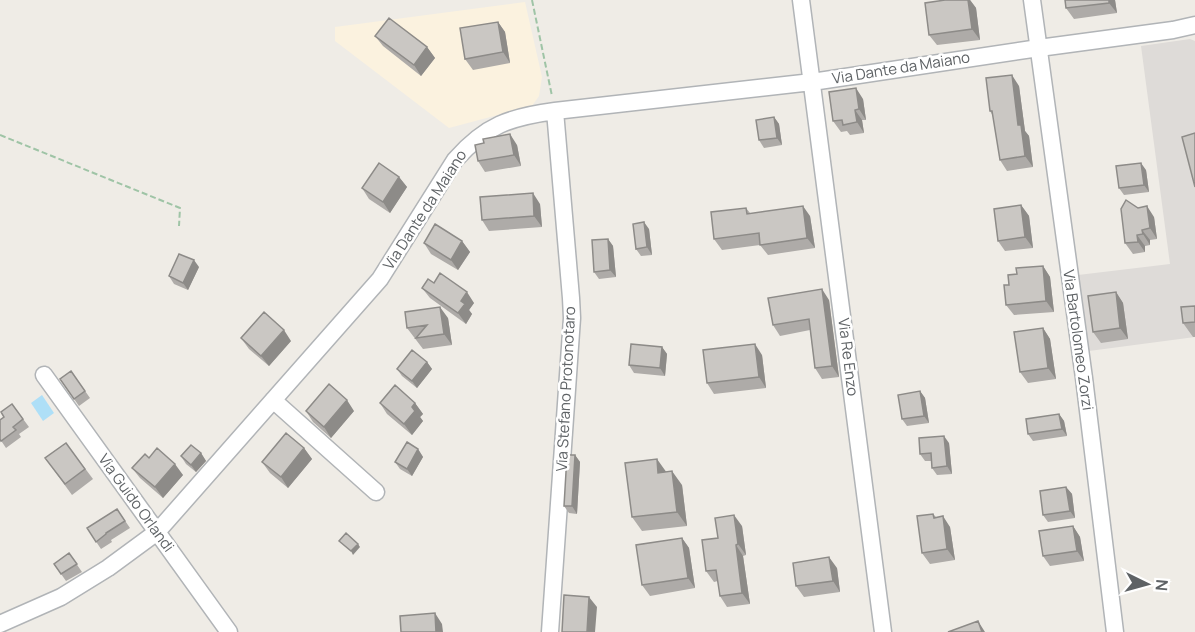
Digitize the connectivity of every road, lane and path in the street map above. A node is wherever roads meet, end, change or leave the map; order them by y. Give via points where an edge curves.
1 (532, 0) edge
2 (801, 0) edge
3 (1032, 0) edge
4 (1195, 25) edge
5 (1039, 48) junction
6 (812, 82) junction
7 (555, 111) junction
8 (0, 135) edge
9 (179, 226) dead end
10 (44, 375) dead end
11 (273, 400) junction
12 (376, 492) dead end
13 (157, 532) junction
14 (0, 624) edge
15 (229, 632) edge
16 (550, 632) edge
17 (883, 632) edge
18 (1115, 632) edge

1 - 7 path
2 - 6 street, Via Re Enzo
3 - 5 street, Via Bartolomeo Zorzi
4 - 5 street, Via Dante da Maiano
5 - 6 street, Via Dante da Maiano
5 - 18 street, Via Bartolomeo Zorzi
6 - 7 street, Via Dante da Maiano
6 - 17 street, Via Re Enzo
7 - 11 street, Via Dante da Maiano via 515,118 493,127 469,145 455,160 380,279
7 - 16 street, Via Stefano Protonotaro via 572,326
8 - 9 path via 180,208
10 - 13 street, Via Guido Orlandi
11 - 12 street
11 - 13 street, Via Dante da Maiano
13 - 14 street, Via Dante da Maiano via 61,597
13 - 15 street, Via Guido Orlandi

